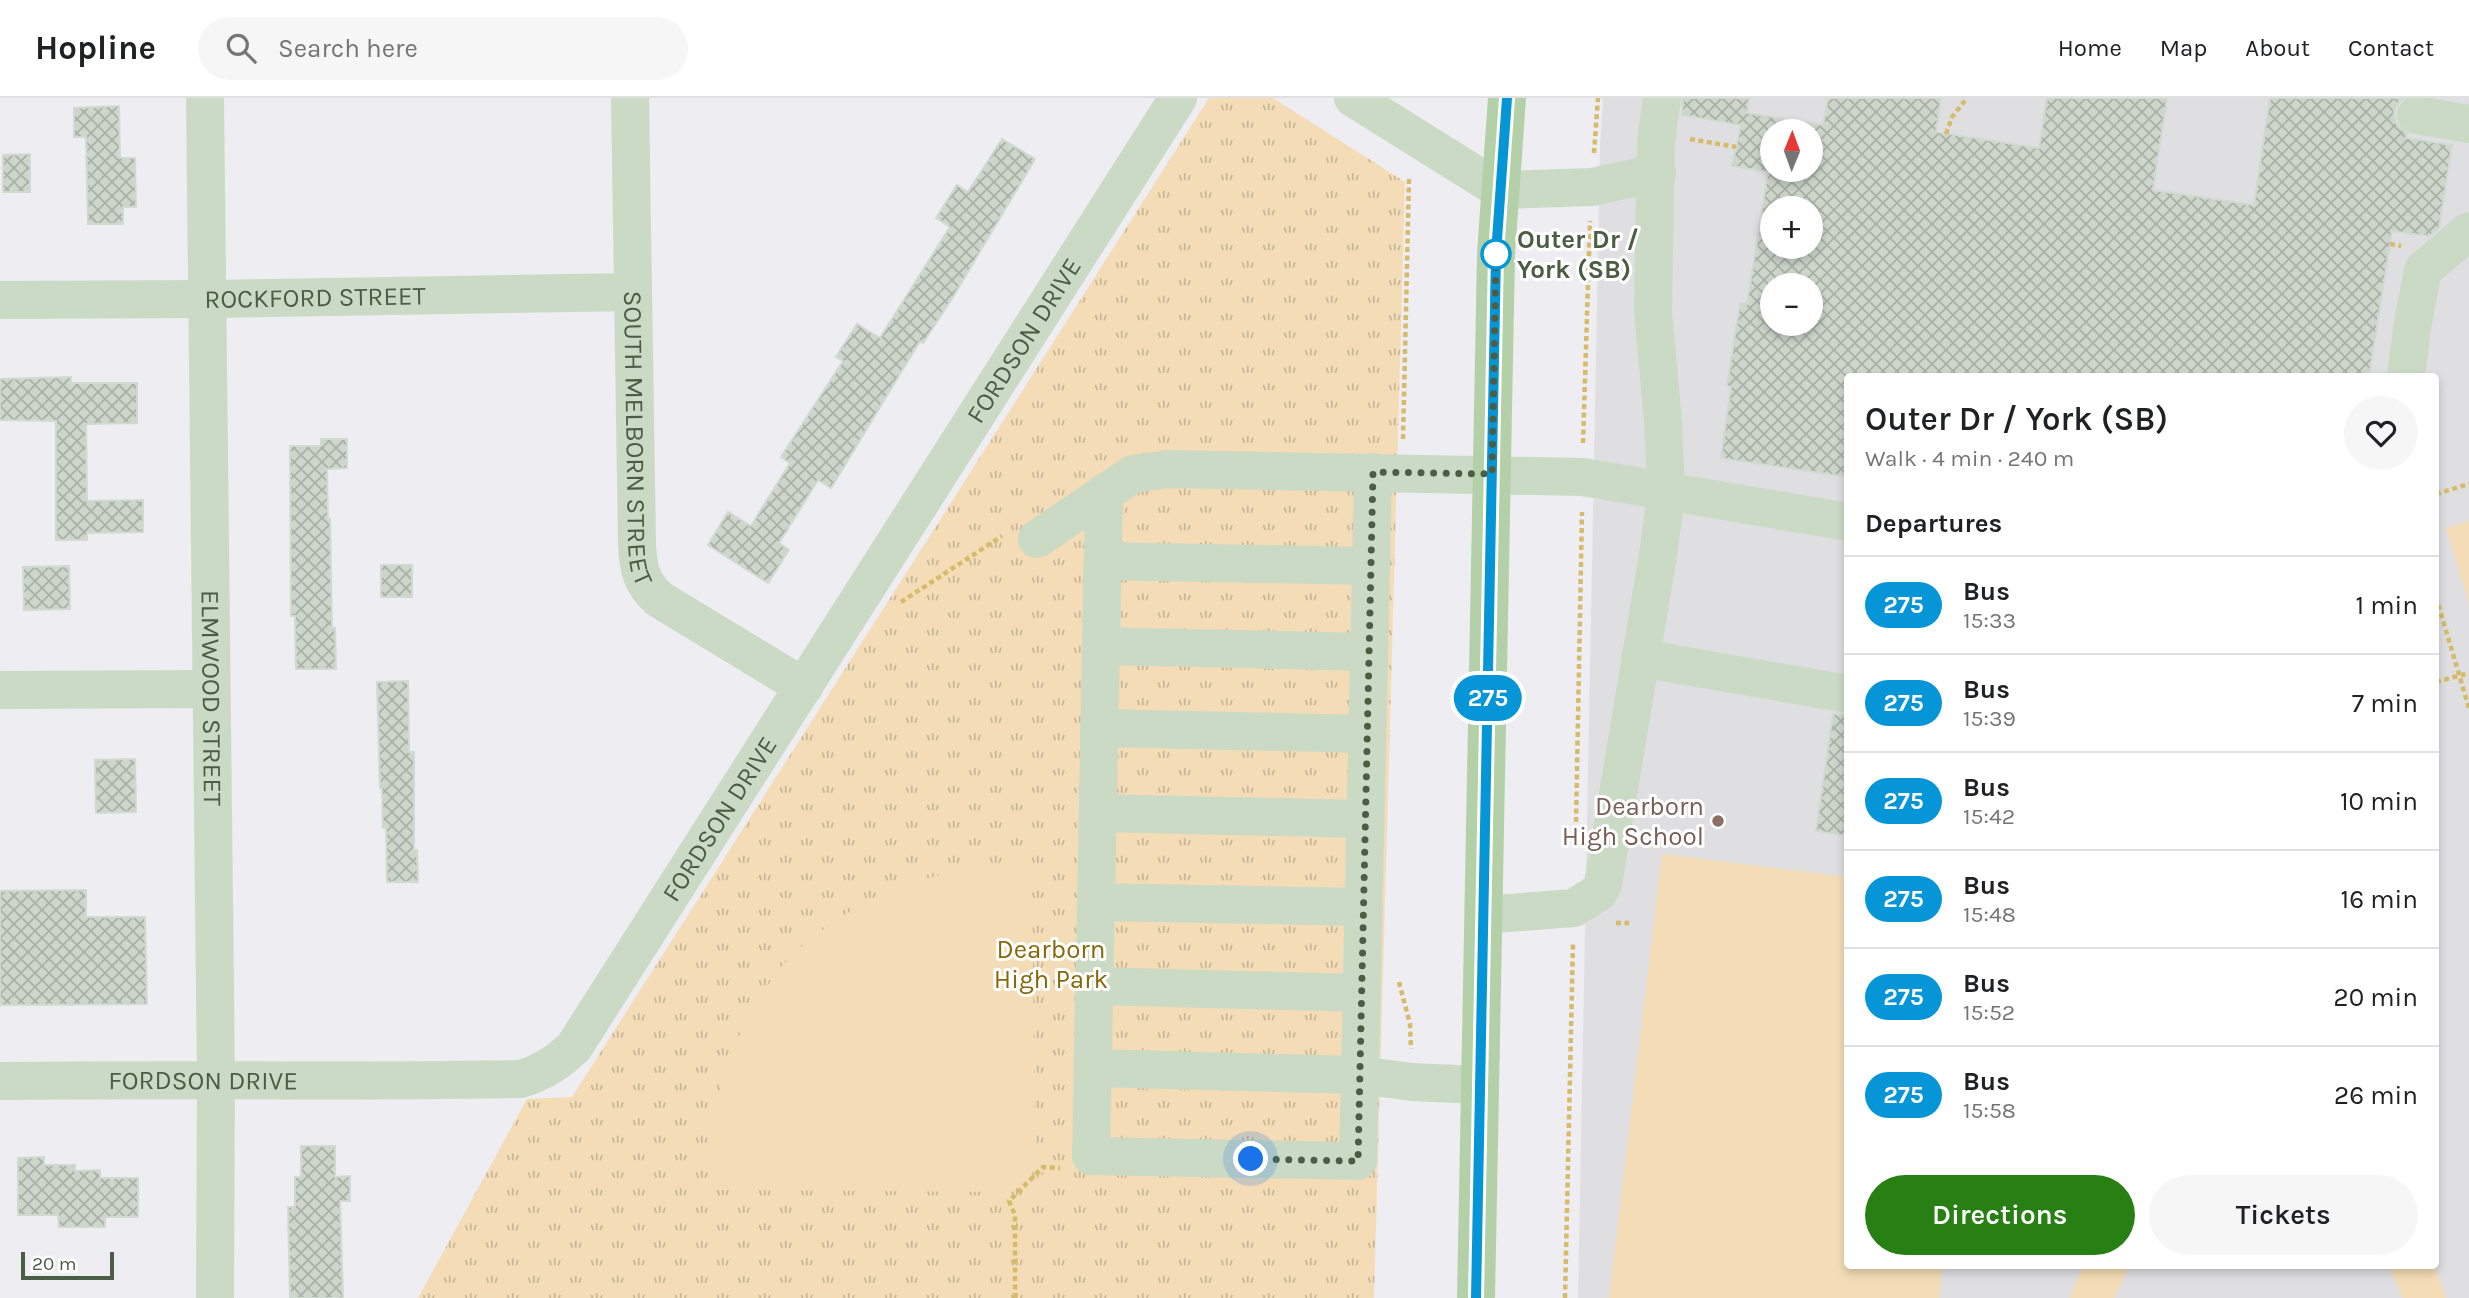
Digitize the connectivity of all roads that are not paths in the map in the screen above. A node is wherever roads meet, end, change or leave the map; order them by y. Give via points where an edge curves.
1 (205, 98) edge
2 (630, 98) edge
3 (1178, 98) edge
4 (1353, 98) edge
5 (1507, 98) edge
6 (1662, 98) edge
7 (2416, 116) dead end
8 (2469, 124) edge
9 (1657, 173) junction
10 (1500, 190) junction
11 (2469, 231) edge
12 (631, 292) junction
13 (208, 299) junction
14 (0, 300) edge
15 (2406, 373) edge
16 (1373, 472) junction
17 (1492, 474) junction
18 (1666, 492) junction
19 (1104, 494) junction
20 (1844, 521) edge
21 (1037, 539) dead end
22 (1103, 561) junction
23 (1371, 566) junction
24 (1101, 646) junction
25 (1369, 652) junction
26 (1640, 659) junction
27 (804, 687) junction
28 (0, 690) edge
29 (210, 690) junction
30 (1844, 693) edge
31 (1100, 728) junction
32 (1367, 734) junction
33 (1098, 813) junction
34 (1366, 819) junction
35 (1096, 902) junction
36 (1364, 907) junction
37 (1483, 915) junction
38 (1094, 986) junction
39 (1362, 993) junction
40 (1093, 1068) junction
41 (1360, 1075) junction
42 (216, 1080) junction
43 (0, 1081) edge
44 (1480, 1085) junction
45 (215, 1298) edge
46 (1476, 1298) edge

1 - 13 street, ELMWOOD STREET
2 - 12 street, SOUTH MELBORN STREET
3 - 27 street, FORDSON DRIVE
4 - 10 street
5 - 10 main road
6 - 9 street
7 - 8 street
9 - 10 street via 1592,187
9 - 18 street via 1653,311
10 - 17 main road
11 - 15 street via 2423,270
12 - 13 street, ROCKFORD STREET
12 - 27 street, SOUTH MELBORN STREET via 641,578 659,599
13 - 14 street, ROCKFORD STREET
13 - 29 street, ELMWOOD STREET
16 - 17 street
16 - 19 street via 1168,469 1133,474
16 - 23 street
17 - 18 street via 1583,477
17 - 37 main road
18 - 20 street
18 - 26 street
19 - 21 street
19 - 22 street
22 - 23 street
22 - 24 street
23 - 25 street
24 - 25 street
24 - 31 street
25 - 32 street
26 - 30 street
26 - 37 street via 1599,892 1574,908
27 - 42 street, FORDSON DRIVE via 574,1047 555,1065 521,1079
28 - 29 street
29 - 42 street, ELMWOOD STREET
31 - 32 street
31 - 33 street
32 - 34 street
33 - 34 street
33 - 35 street
34 - 36 street
35 - 36 street
35 - 38 street
36 - 39 street
37 - 44 main road
38 - 39 street
38 - 40 street
39 - 41 street
40 - 41 street
40 - 41 street via 1091,1156 1358,1161
41 - 44 street
42 - 43 street, FORDSON DRIVE
42 - 45 street, ELMWOOD STREET
44 - 46 main road

